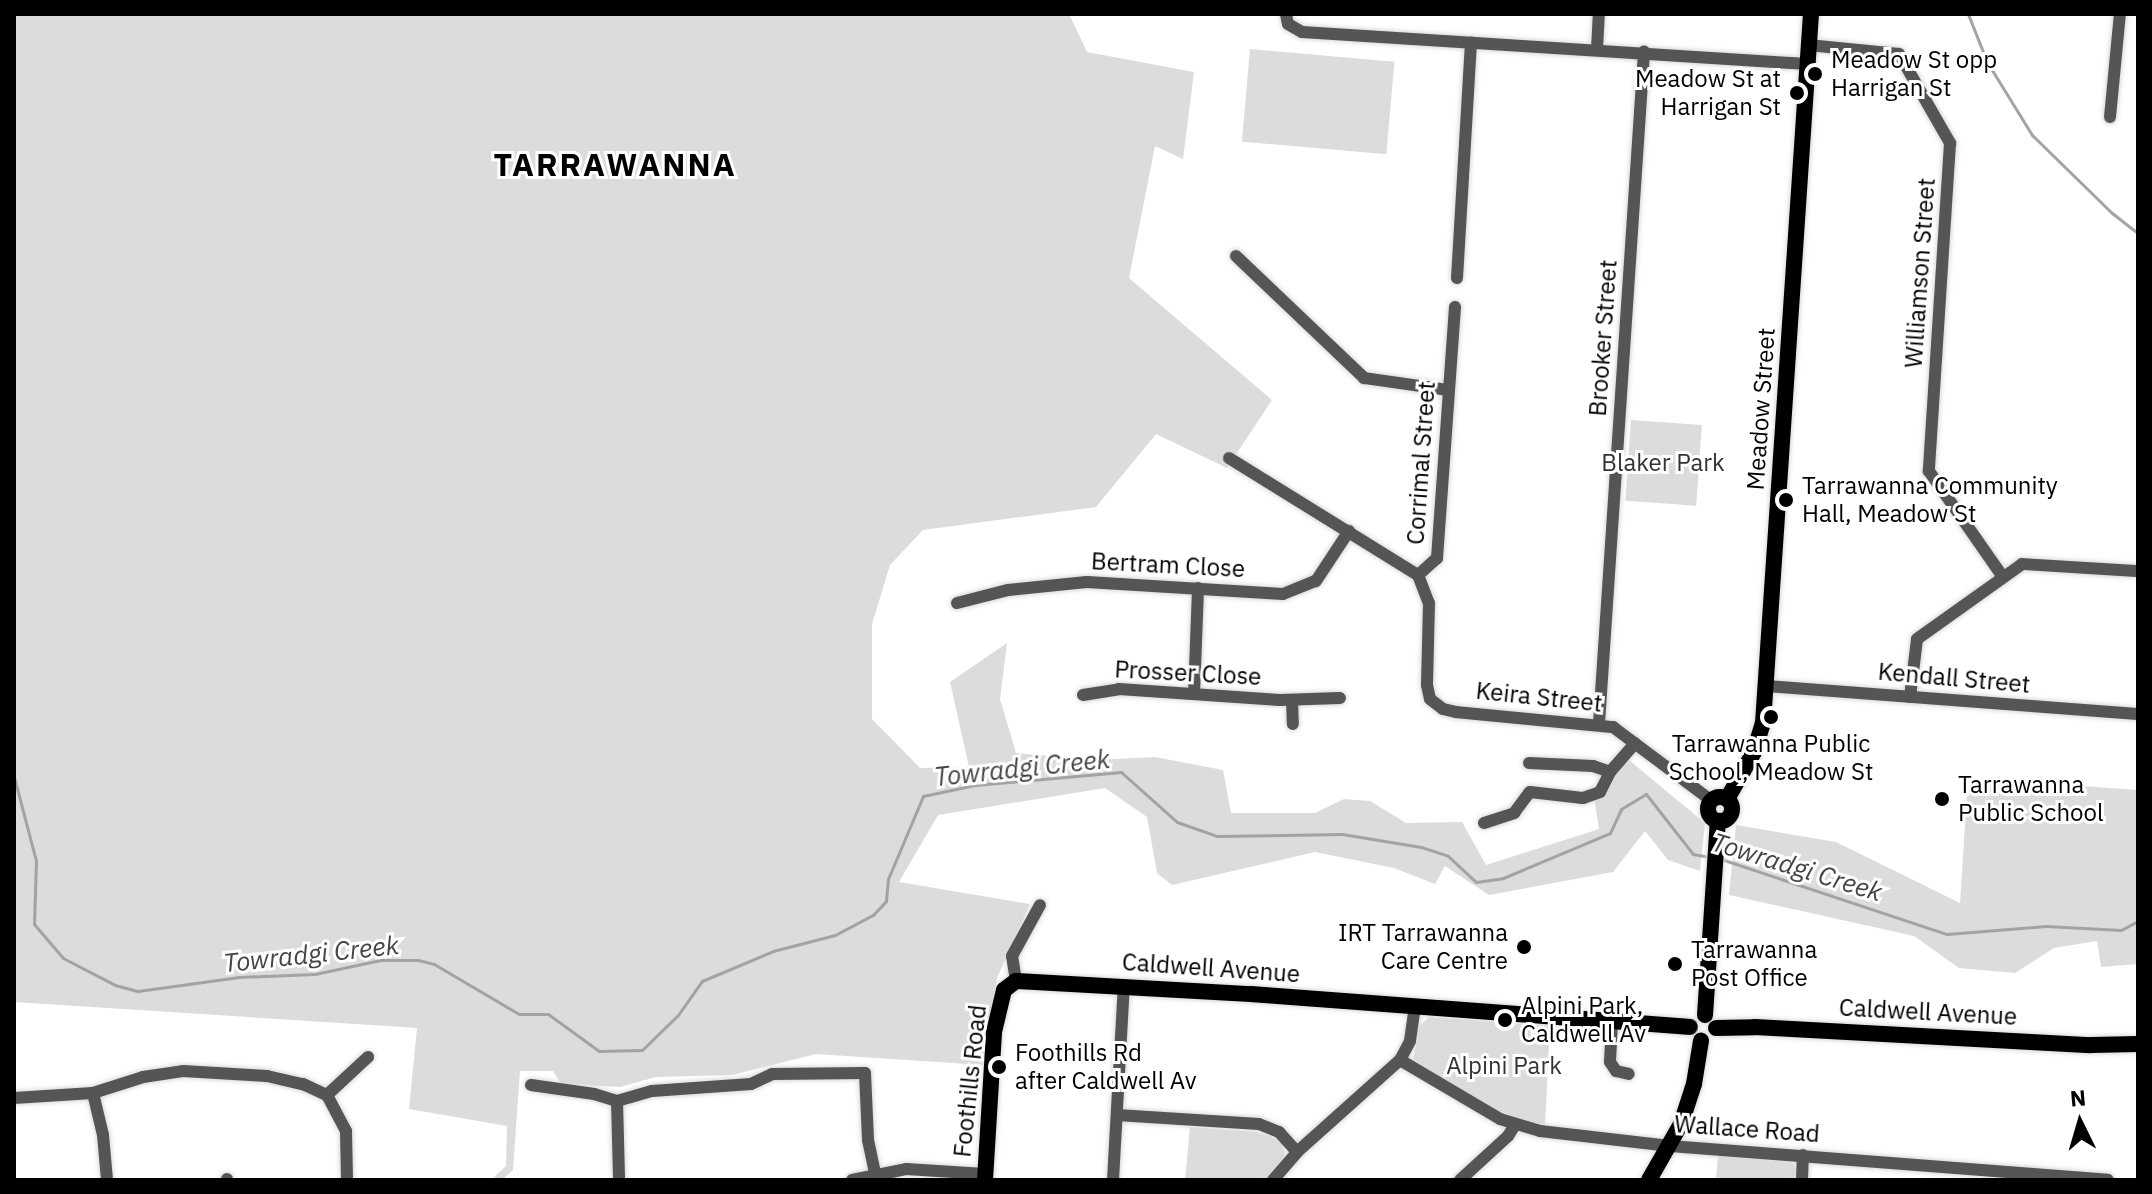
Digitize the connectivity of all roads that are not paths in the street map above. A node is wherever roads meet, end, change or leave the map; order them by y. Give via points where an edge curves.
1 (1599, 14) edge
2 (1811, 14) edge
3 (2120, 14) edge
4 (1287, 19) edge
5 (1471, 42) junction
6 (1808, 45) junction
7 (1597, 49) junction
8 (1644, 52) junction
9 (1807, 64) junction
10 (2110, 117) dead end
11 (1236, 256) dead end
12 (1457, 278) dead end
13 (1455, 307) dead end
14 (1448, 390) junction
15 (1229, 458) dead end
16 (1349, 531) junction
17 (2138, 571) edge
18 (1418, 575) junction
19 (2003, 577) junction
20 (1198, 588) junction
21 (957, 603) dead end
22 (1766, 686) junction
23 (1194, 694) junction
24 (1083, 695) dead end
25 (1910, 697) junction
26 (1340, 698) dead end
27 (1292, 700) junction
28 (1434, 704) joint
29 (2138, 714) edge
30 (1599, 723) junction
31 (1293, 724) dead end
32 (1635, 743) junction
33 (1529, 763) dead end
34 (1610, 772) junction
35 (1719, 800) junction
36 (1484, 823) dead end
37 (1040, 905) dead end
38 (1016, 981) junction
39 (1124, 986) junction
40 (1415, 1007) junction
41 (1705, 1015) junction
42 (1612, 1021) junction
43 (1690, 1027) junction
44 (1716, 1028) junction
45 (1701, 1041) junction
46 (2138, 1044) edge
47 (368, 1057) dead end
48 (1400, 1060) junction
49 (1629, 1074) dead end
50 (531, 1085) dead end
51 (93, 1093) junction
52 (327, 1095) junction
53 (14, 1098) edge
54 (617, 1101) junction
55 (1117, 1115) junction
56 (1515, 1125) junction
57 (1670, 1146) junction
58 (1297, 1152) junction
59 (1803, 1155) junction
60 (875, 1173) junction
61 (985, 1177) edge
62 (107, 1180) edge
63 (347, 1180) edge
64 (619, 1180) edge
65 (852, 1180) edge
66 (1113, 1180) edge
67 (1273, 1180) edge
68 (1460, 1180) edge
69 (1649, 1180) edge
70 (1802, 1180) edge
71 (2108, 1180) edge

1 - 7 street
2 - 6 main road, Meadow Street
3 - 10 street
4 - 5 street via 1302,32
5 - 7 street
5 - 12 street
6 - 9 main road, Meadow Street
6 - 19 street, Williamson Street via 1899,54 1950,143 1929,471
7 - 8 street
8 - 9 street
8 - 30 street, Brooker Street
9 - 22 main road, Meadow Street
11 - 14 street via 1364,378
13 - 14 street, Corrimal Street
14 - 18 street, Corrimal Street via 1437,558
15 - 16 street
16 - 18 street
16 - 20 street, Bertram Close via 1316,581 1294,590 1283,594
17 - 19 street via 2022,564
18 - 28 street, Corrimal Street via 1429,603 1427,685
19 - 25 street via 1917,639
20 - 21 street, Bertram Close via 1087,582 1008,590
20 - 23 street
22 - 25 street, Kendall Street
22 - 35 main road, Meadow Street via 1759,740
23 - 24 street, Prosser Close via 1119,689
23 - 27 street, Prosser Close
25 - 29 street, Kendall Street
26 - 27 street, Prosser Close
27 - 31 street, Prosser Close
28 - 30 street, Keira Street via 1456,712
30 - 32 street, Keira Street
32 - 34 street
32 - 35 street, Keira Street
33 - 34 street via 1593,766
34 - 36 street via 1600,792 1583,798 1530,792 1514,813
35 - 41 main road, Meadow Street via 1731,814 1718,821
37 - 38 street, Foothills Road via 1012,956
38 - 39 main road, Caldwell Avenue
38 - 61 main road, Foothills Road via 1004,990 994,1032
39 - 40 main road, Caldwell Avenue
39 - 55 street
40 - 42 main road, Caldwell Avenue
40 - 48 street via 1410,1041
41 - 43 main road via 1696,1016
41 - 44 main road
42 - 43 main road, Caldwell Avenue
42 - 49 street via 1610,1062 1616,1071
43 - 45 main road
44 - 45 main road via 1712,1037
44 - 46 main road, Caldwell Avenue
45 - 57 main road via 1694,1084
47 - 52 street
48 - 56 street, Wallace Road
48 - 58 street
50 - 54 street
51 - 52 street via 183,1071 267,1076
51 - 53 street
51 - 62 street
52 - 63 street via 346,1131
54 - 60 street via 652,1091 751,1084 772,1074 865,1073
54 - 64 street
55 - 58 street via 1259,1124 1279,1132
55 - 66 street
56 - 57 street, Wallace Road
56 - 68 street
57 - 59 street, Wallace Road
57 - 69 main road
58 - 67 street
59 - 70 street
59 - 71 street, Wallace Road
60 - 61 street via 930,1169
60 - 65 street

